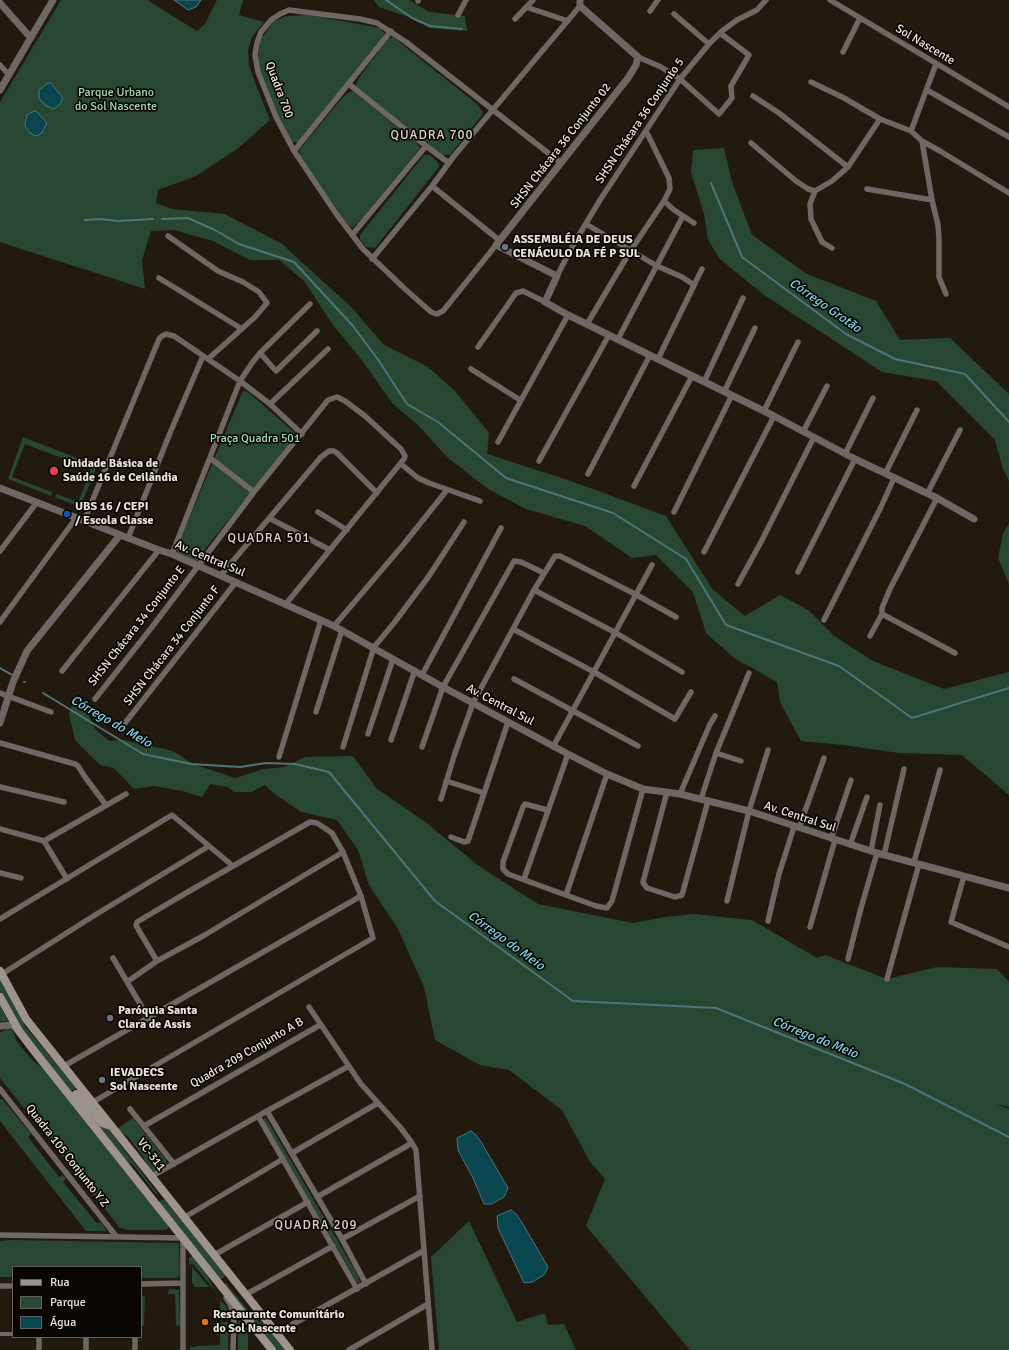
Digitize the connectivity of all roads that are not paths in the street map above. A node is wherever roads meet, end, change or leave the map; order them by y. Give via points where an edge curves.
1 (53, 0) edge
2 (466, 0) edge
3 (533, 0) edge
4 (658, 0) edge
5 (766, 0) edge
6 (830, 0) edge
7 (0, 3) edge
8 (580, 3) edge
9 (526, 7) junction
10 (650, 11) dead end
11 (674, 14) dead end
12 (458, 15) dead end
13 (515, 18) dead end
14 (860, 18) junction
15 (568, 21) junction
16 (391, 31) junction
17 (720, 33) junction
18 (30, 37) junction
19 (709, 44) junction
20 (843, 52) dead end
21 (638, 57) junction
22 (936, 64) junction
23 (0, 65) edge
24 (9, 75) junction
25 (680, 78) junction
26 (811, 82) dead end
27 (349, 84) junction
28 (0, 90) edge
29 (927, 90) junction
30 (753, 96) dead end
31 (1009, 108) edge
32 (492, 110) junction
33 (880, 118) junction
34 (646, 131) junction
35 (911, 131) junction
36 (1009, 137) edge
37 (922, 141) junction
38 (751, 143) dead end
39 (426, 146) junction
40 (294, 151) junction
41 (449, 162) junction
42 (561, 164) junction
43 (848, 167) junction
44 (432, 186) junction
45 (867, 189) dead end
46 (815, 191) junction
47 (1009, 193) edge
48 (932, 200) junction
49 (664, 201) junction
50 (683, 216) junction
51 (694, 222) dead end
52 (586, 224) junction
53 (352, 235) junction
54 (168, 236) dead end
55 (498, 243) junction
56 (832, 248) dead end
57 (631, 250) junction
58 (372, 259) junction
59 (657, 266) junction
60 (702, 269) dead end
61 (557, 276) junction
62 (160, 278) dead end
63 (694, 285) junction
64 (946, 294) dead end
65 (743, 298) dead end
66 (545, 302) junction
67 (310, 304) dead end
68 (568, 315) junction
69 (587, 324) junction
70 (755, 328) dead end
71 (242, 329) junction
72 (317, 331) dead end
73 (609, 335) junction
74 (618, 339) junction
75 (798, 342) dead end
76 (478, 347) dead end
77 (328, 349) dead end
78 (260, 353) junction
79 (650, 356) junction
80 (205, 357) junction
81 (658, 359) junction
82 (471, 369) dead end
83 (692, 376) junction
84 (240, 381) junction
85 (704, 382) junction
86 (827, 386) dead end
87 (724, 392) junction
88 (732, 396) junction
89 (873, 398) dead end
90 (520, 400) junction
91 (270, 404) junction
92 (917, 410) dead end
93 (764, 411) junction
94 (774, 416) junction
95 (960, 430) dead end
96 (803, 432) junction
97 (302, 434) junction
98 (814, 437) junction
99 (498, 442) dead end
100 (845, 454) junction
101 (210, 458) junction
102 (855, 459) junction
103 (539, 461) dead end
104 (401, 464) junction
105 (588, 474) dead end
106 (885, 474) junction
107 (894, 478) junction
108 (634, 486) dead end
109 (0, 488) edge
110 (447, 490) junction
111 (254, 492) junction
112 (377, 493) junction
113 (927, 494) junction
114 (937, 498) junction
115 (480, 501) dead end
116 (37, 502) junction
117 (318, 512) dead end
118 (674, 512) dead end
119 (76, 518) junction
120 (269, 518) junction
121 (974, 519) dead end
122 (84, 521) junction
123 (464, 522) dead end
124 (501, 528) dead end
125 (347, 530) junction
126 (120, 535) junction
127 (128, 538) junction
128 (159, 550) junction
129 (330, 550) junction
130 (0, 551) edge
131 (704, 552) dead end
132 (172, 554) junction
133 (652, 565) dead end
134 (198, 566) junction
135 (798, 572) dead end
136 (544, 573) junction
137 (221, 575) junction
138 (236, 582) junction
139 (738, 584) dead end
140 (534, 590) junction
141 (635, 594) junction
142 (286, 605) junction
143 (882, 614) junction
144 (676, 617) dead end
145 (321, 620) junction
146 (824, 620) dead end
147 (0, 622) edge
148 (334, 626) junction
149 (513, 629) junction
150 (342, 630) junction
151 (616, 633) junction
152 (870, 636) dead end
153 (374, 647) junction
154 (956, 653) dead end
155 (393, 659) junction
156 (415, 670) junction
157 (62, 671) dead end
158 (594, 672) junction
159 (682, 672) dead end
160 (749, 673) dead end
161 (422, 675) junction
162 (514, 679) dead end
163 (443, 687) junction
164 (691, 692) dead end
165 (0, 693) edge
166 (8, 695) junction
167 (94, 699) dead end
168 (473, 702) junction
169 (51, 712) dead end
170 (316, 712) dead end
171 (572, 712) junction
172 (715, 716) dead end
173 (1, 719) edge
174 (508, 722) junction
175 (125, 723) dead end
176 (368, 734) dead end
177 (391, 740) dead end
178 (0, 743) edge
179 (554, 745) junction
180 (638, 746) dead end
181 (342, 747) dead end
182 (422, 747) dead end
183 (768, 750) dead end
184 (716, 753) junction
185 (568, 754) junction
186 (279, 757) dead end
187 (824, 758) dead end
188 (741, 761) dead end
189 (904, 769) dead end
190 (940, 770) dead end
191 (607, 774) junction
192 (851, 780) dead end
193 (446, 781) junction
194 (0, 787) edge
195 (644, 789) junction
196 (667, 792) junction
197 (484, 793) junction
198 (126, 794) dead end
199 (680, 794) junction
200 (867, 796) dead end
201 (441, 799) dead end
202 (704, 800) junction
203 (64, 802) dead end
204 (106, 805) junction
205 (880, 805) dead end
206 (547, 810) junction
207 (749, 811) junction
208 (797, 827) junction
209 (0, 829) edge
210 (451, 837) dead end
211 (833, 839) junction
212 (44, 841) junction
213 (850, 845) junction
214 (209, 846) junction
215 (343, 852) junction
216 (877, 853) junction
217 (917, 863) junction
218 (233, 866) junction
219 (0, 873) edge
220 (964, 876) junction
221 (21, 878) dead end
222 (67, 879) junction
223 (524, 879) junction
224 (1009, 888) edge
225 (566, 895) junction
226 (361, 896) junction
227 (727, 901) dead end
228 (0, 919) edge
229 (768, 921) dead end
230 (810, 927) dead end
231 (1009, 947) edge
232 (113, 958) dead end
233 (848, 959) dead end
234 (157, 961) junction
235 (1, 972) edge
236 (887, 979) dead end
237 (127, 982) junction
238 (0, 998) edge
239 (309, 1007) dead end
240 (149, 1019) junction
241 (320, 1025) junction
242 (0, 1026) edge
243 (19, 1031) junction
244 (64, 1066) junction
245 (349, 1066) junction
246 (0, 1089) edge
247 (74, 1101) junction
248 (93, 1102) junction
249 (378, 1103) junction
250 (130, 1109) dead end
251 (267, 1111) junction
252 (258, 1116) junction
253 (112, 1126) junction
254 (144, 1126) junction
255 (412, 1143) junction
256 (292, 1153) junction
257 (283, 1159) junction
258 (174, 1164) junction
259 (127, 1168) junction
260 (152, 1176) junction
261 (161, 1188) junction
262 (420, 1196) junction
263 (317, 1197) junction
264 (308, 1202) junction
265 (185, 1217) junction
266 (0, 1235) edge
267 (116, 1236) junction
268 (183, 1238) junction
269 (342, 1239) junction
270 (333, 1246) junction
271 (423, 1251) junction
272 (194, 1252) junction
273 (214, 1255) junction
274 (184, 1259) junction
275 (213, 1276) junction
276 (183, 1283) junction
277 (142, 1284) edge
278 (366, 1284) junction
279 (0, 1286) edge
280 (12, 1286) edge
281 (220, 1286) junction
282 (358, 1289) junction
283 (243, 1292) junction
284 (428, 1304) junction
285 (234, 1316) junction
286 (244, 1316) junction
287 (277, 1333) junction
288 (0, 1334) edge
289 (12, 1334) edge
290 (39, 1338) edge
291 (86, 1338) edge
292 (135, 1338) edge
293 (39, 1350) edge
294 (86, 1350) edge
295 (135, 1350) edge
296 (183, 1350) edge
297 (233, 1350) edge
298 (272, 1350) edge
299 (290, 1350) edge
300 (349, 1350) edge
301 (432, 1350) edge

1 - 18 street
2 - 12 street
3 - 9 street
4 - 10 street
5 - 17 street, SHSN Chácara 36 Conjunto 5 via 757,10
6 - 14 street, Sol Nascente
7 - 18 street
8 - 15 street
8 - 21 street
9 - 13 street
9 - 15 street
11 - 19 street
14 - 20 street
14 - 22 street, Sol Nascente
15 - 32 street
16 - 27 street
16 - 32 street, Quadra 700
16 - 40 street, Quadra 700 via 377,23 360,19 289,10 271,20 261,32 255,55 258,72 276,117
17 - 19 street, SHSN Chácara 36 Conjunto 5
17 - 25 street via 749,55 731,86 732,98 719,114
18 - 24 street
19 - 25 street, SHSN Chácara 36 Conjunto 5
21 - 25 street
21 - 42 street, SHSN Chácara 36 Conjunto 02 via 628,78
22 - 29 street
22 - 31 street, Sol Nascente
23 - 24 street
24 - 28 street
25 - 34 street, SHSN Chácara 36 Conjunto 5
26 - 33 street
27 - 39 street
27 - 40 street
29 - 35 street
29 - 36 street
30 - 43 street
32 - 41 street
32 - 42 street, Quadra 700
33 - 35 street
33 - 43 street
34 - 49 street via 669,178 670,189
34 - 52 street, SHSN Chácara 36 Conjunto 5
35 - 37 street
37 - 47 street
37 - 48 street
38 - 46 street via 796,181
39 - 41 street
39 - 53 street
40 - 53 street, Quadra 700
41 - 44 street
42 - 55 street, SHSN Chácara 36 Conjunto 02
43 - 46 street
44 - 55 street
44 - 58 street
45 - 48 street
46 - 56 street via 810,204 811,219 822,242
48 - 64 street via 938,225 939,277
49 - 50 street
49 - 57 street
50 - 51 street
50 - 59 street
52 - 57 street
52 - 61 street, SHSN Chácara 36 Conjunto 5
53 - 58 street, Quadra 700
54 - 71 street via 218,271 259,292 267,303
55 - 58 street, Quadra 700 via 443,311 437,314 431,312
55 - 61 street
57 - 59 street
57 - 69 street
59 - 63 street
59 - 74 street
60 - 63 street
61 - 66 street
62 - 71 street
63 - 81 street
65 - 85 street
66 - 68 street
66 - 76 street via 523,291 516,293
67 - 78 street
68 - 69 street
68 - 90 street
69 - 73 street
70 - 87 street
71 - 80 street
72 - 78 street via 276,371
73 - 74 street
73 - 103 street
74 - 79 street
75 - 93 street
77 - 91 street
78 - 84 street
79 - 81 street
79 - 105 street
80 - 84 street
80 - 122 street via 174,336 166,334 159,339
80 - 127 street via 170,433
81 - 83 street
82 - 90 street
83 - 85 street
83 - 108 street
84 - 91 street
84 - 101 street
85 - 87 street
86 - 96 street
87 - 88 street
88 - 93 street
88 - 118 street
89 - 100 street
90 - 99 street
91 - 97 street
92 - 106 street
93 - 94 street
94 - 96 street
94 - 131 street
95 - 113 street
96 - 98 street
97 - 104 street, SHSN Chácara 34 Conjunto E via 328,400 337,397 365,416 401,450 404,456
97 - 111 street, SHSN Chácara 34 Conjunto E
98 - 100 street
98 - 139 street
100 - 102 street
101 - 111 street
101 - 132 street
102 - 106 street
102 - 135 street
104 - 110 street via 418,478
104 - 112 street
106 - 107 street
107 - 113 street
107 - 146 street via 882,507
109 - 116 street, Av. Central Sul
110 - 115 street
110 - 148 street
111 - 134 street, SHSN Chácara 34 Conjunto E
112 - 120 street via 337,453 329,450
112 - 125 street
113 - 114 street
114 - 121 street
114 - 143 street via 890,589
116 - 119 street, Av. Central Sul
116 - 130 street
117 - 125 street
119 - 122 street, Av. Central Sul
119 - 147 street
120 - 129 street
120 - 137 street
122 - 126 street, Av. Central Sul
123 - 153 street via 429,576
124 - 161 street
125 - 129 street
126 - 127 street, Av. Central Sul
126 - 166 street via 31,646
127 - 128 street, Av. Central Sul
128 - 132 street, Av. Central Sul
128 - 157 street
129 - 142 street
132 - 134 street, Av. Central Sul
133 - 141 street
134 - 137 street, Av. Central Sul
134 - 167 street, SHSN Chácara 34 Conjunto E
136 - 140 street
136 - 141 street via 557,555
136 - 163 street via 514,561
137 - 138 street, Av. Central Sul
138 - 142 street, Av. Central Sul
138 - 175 street, SHSN Chácara 34 Conjunto F
140 - 149 street
140 - 151 street
141 - 144 street
141 - 151 street
142 - 145 street, Av. Central Sul
143 - 152 street
143 - 154 street
145 - 148 street, Av. Central Sul
145 - 186 street
148 - 150 street, Av. Central Sul
149 - 158 street
149 - 168 street
150 - 153 street, Av. Central Sul
150 - 170 street
151 - 158 street
151 - 159 street
153 - 155 street, Av. Central Sul
153 - 181 street
155 - 156 street, Av. Central Sul
155 - 176 street
156 - 161 street, Av. Central Sul
156 - 177 street
158 - 164 street via 675,719
158 - 171 street
160 - 184 street
161 - 163 street, Av. Central Sul
162 - 171 street
163 - 168 street, Av. Central Sul
163 - 182 street
165 - 166 street
166 - 169 street
166 - 173 street
168 - 174 street, Av. Central Sul
168 - 193 street
171 - 179 street
171 - 180 street
172 - 199 street
174 - 179 street, Av. Central Sul
174 - 197 street
178 - 204 street via 75,764
179 - 185 street, Av. Central Sul
183 - 207 street
184 - 188 street
184 - 202 street
185 - 191 street, Av. Central Sul
185 - 206 street
187 - 208 street
189 - 216 street
190 - 217 street
191 - 195 street, Av. Central Sul
191 - 225 street
192 - 211 street
193 - 197 street
193 - 201 street
194 - 203 street
195 - 196 street, Av. Central Sul
195 - 225 street via 610,905 604,908
196 - 199 street, Av. Central Sul
196 - 202 street via 644,884 648,888 676,897 682,895
197 - 210 street via 468,841
198 - 204 street
199 - 202 street, Av. Central Sul
200 - 213 street
202 - 207 street, Av. Central Sul
204 - 212 street
205 - 216 street
206 - 223 street
206 - 223 street via 524,805 502,862 505,872
207 - 208 street, Av. Central Sul
207 - 227 street
208 - 211 street, Av. Central Sul
208 - 229 street via 779,874
209 - 212 street
211 - 213 street, Av. Central Sul
211 - 230 street
212 - 222 street
213 - 216 street, Av. Central Sul
214 - 218 street
214 - 222 street via 172,815
214 - 235 street
215 - 218 street via 332,833 310,822
215 - 226 street
215 - 234 street
216 - 217 street, Av. Central Sul
216 - 233 street
217 - 220 street, Av. Central Sul
217 - 236 street
218 - 234 street via 138,922 136,925
219 - 221 street
220 - 224 street, Av. Central Sul
220 - 231 street via 951,922
222 - 228 street
223 - 225 street
226 - 240 street
226 - 248 street via 373,938
232 - 237 street
234 - 237 street
235 - 244 main road, VC-311 via 26,1019
237 - 240 street
238 - 243 main road
239 - 241 street
240 - 244 street
241 - 245 street
241 - 254 street, Quadra 209 Conjunto A B
242 - 243 street via 12,1025
243 - 247 main road
244 - 248 main road, VC-311
245 - 249 street
245 - 251 street
246 - 267 street, Quadra 105 Conjunto Y Z
247 - 253 main road via 76,1094 80,1096 102,1123
247 - 259 main road
248 - 253 main road, VC-311
249 - 255 street
249 - 256 street
250 - 254 street
251 - 252 street
251 - 256 street
252 - 257 street
252 - 258 street
253 - 260 main road, VC-311
254 - 258 street
255 - 262 street via 416,1150
255 - 263 street
256 - 263 street
257 - 264 street
257 - 265 street
258 - 260 street
259 - 261 main road via 152,1196 161,1196
259 - 268 main road
260 - 261 main road, VC-311
261 - 265 main road, VC-311
262 - 269 street
262 - 271 street
263 - 269 street
264 - 270 street
264 - 273 street
265 - 273 main road, VC-311
266 - 267 street
267 - 268 street
268 - 272 main road
268 - 274 street
269 - 278 street
270 - 282 street
270 - 283 street
271 - 278 street
271 - 284 street
272 - 274 street via 189,1252
272 - 275 main road
273 - 283 main road, VC-311
274 - 276 street
275 - 281 main road
275 - 285 street via 230,1304
276 - 277 street
276 - 296 street
278 - 282 street
279 - 280 street
281 - 283 main road via 222,1281 229,1280
281 - 286 main road
282 - 287 street
283 - 287 main road, VC-311
284 - 300 street
284 - 301 street
285 - 286 street
285 - 297 street
286 - 298 main road
287 - 299 main road, VC-311
288 - 289 street
290 - 293 street
291 - 294 street
292 - 295 street

